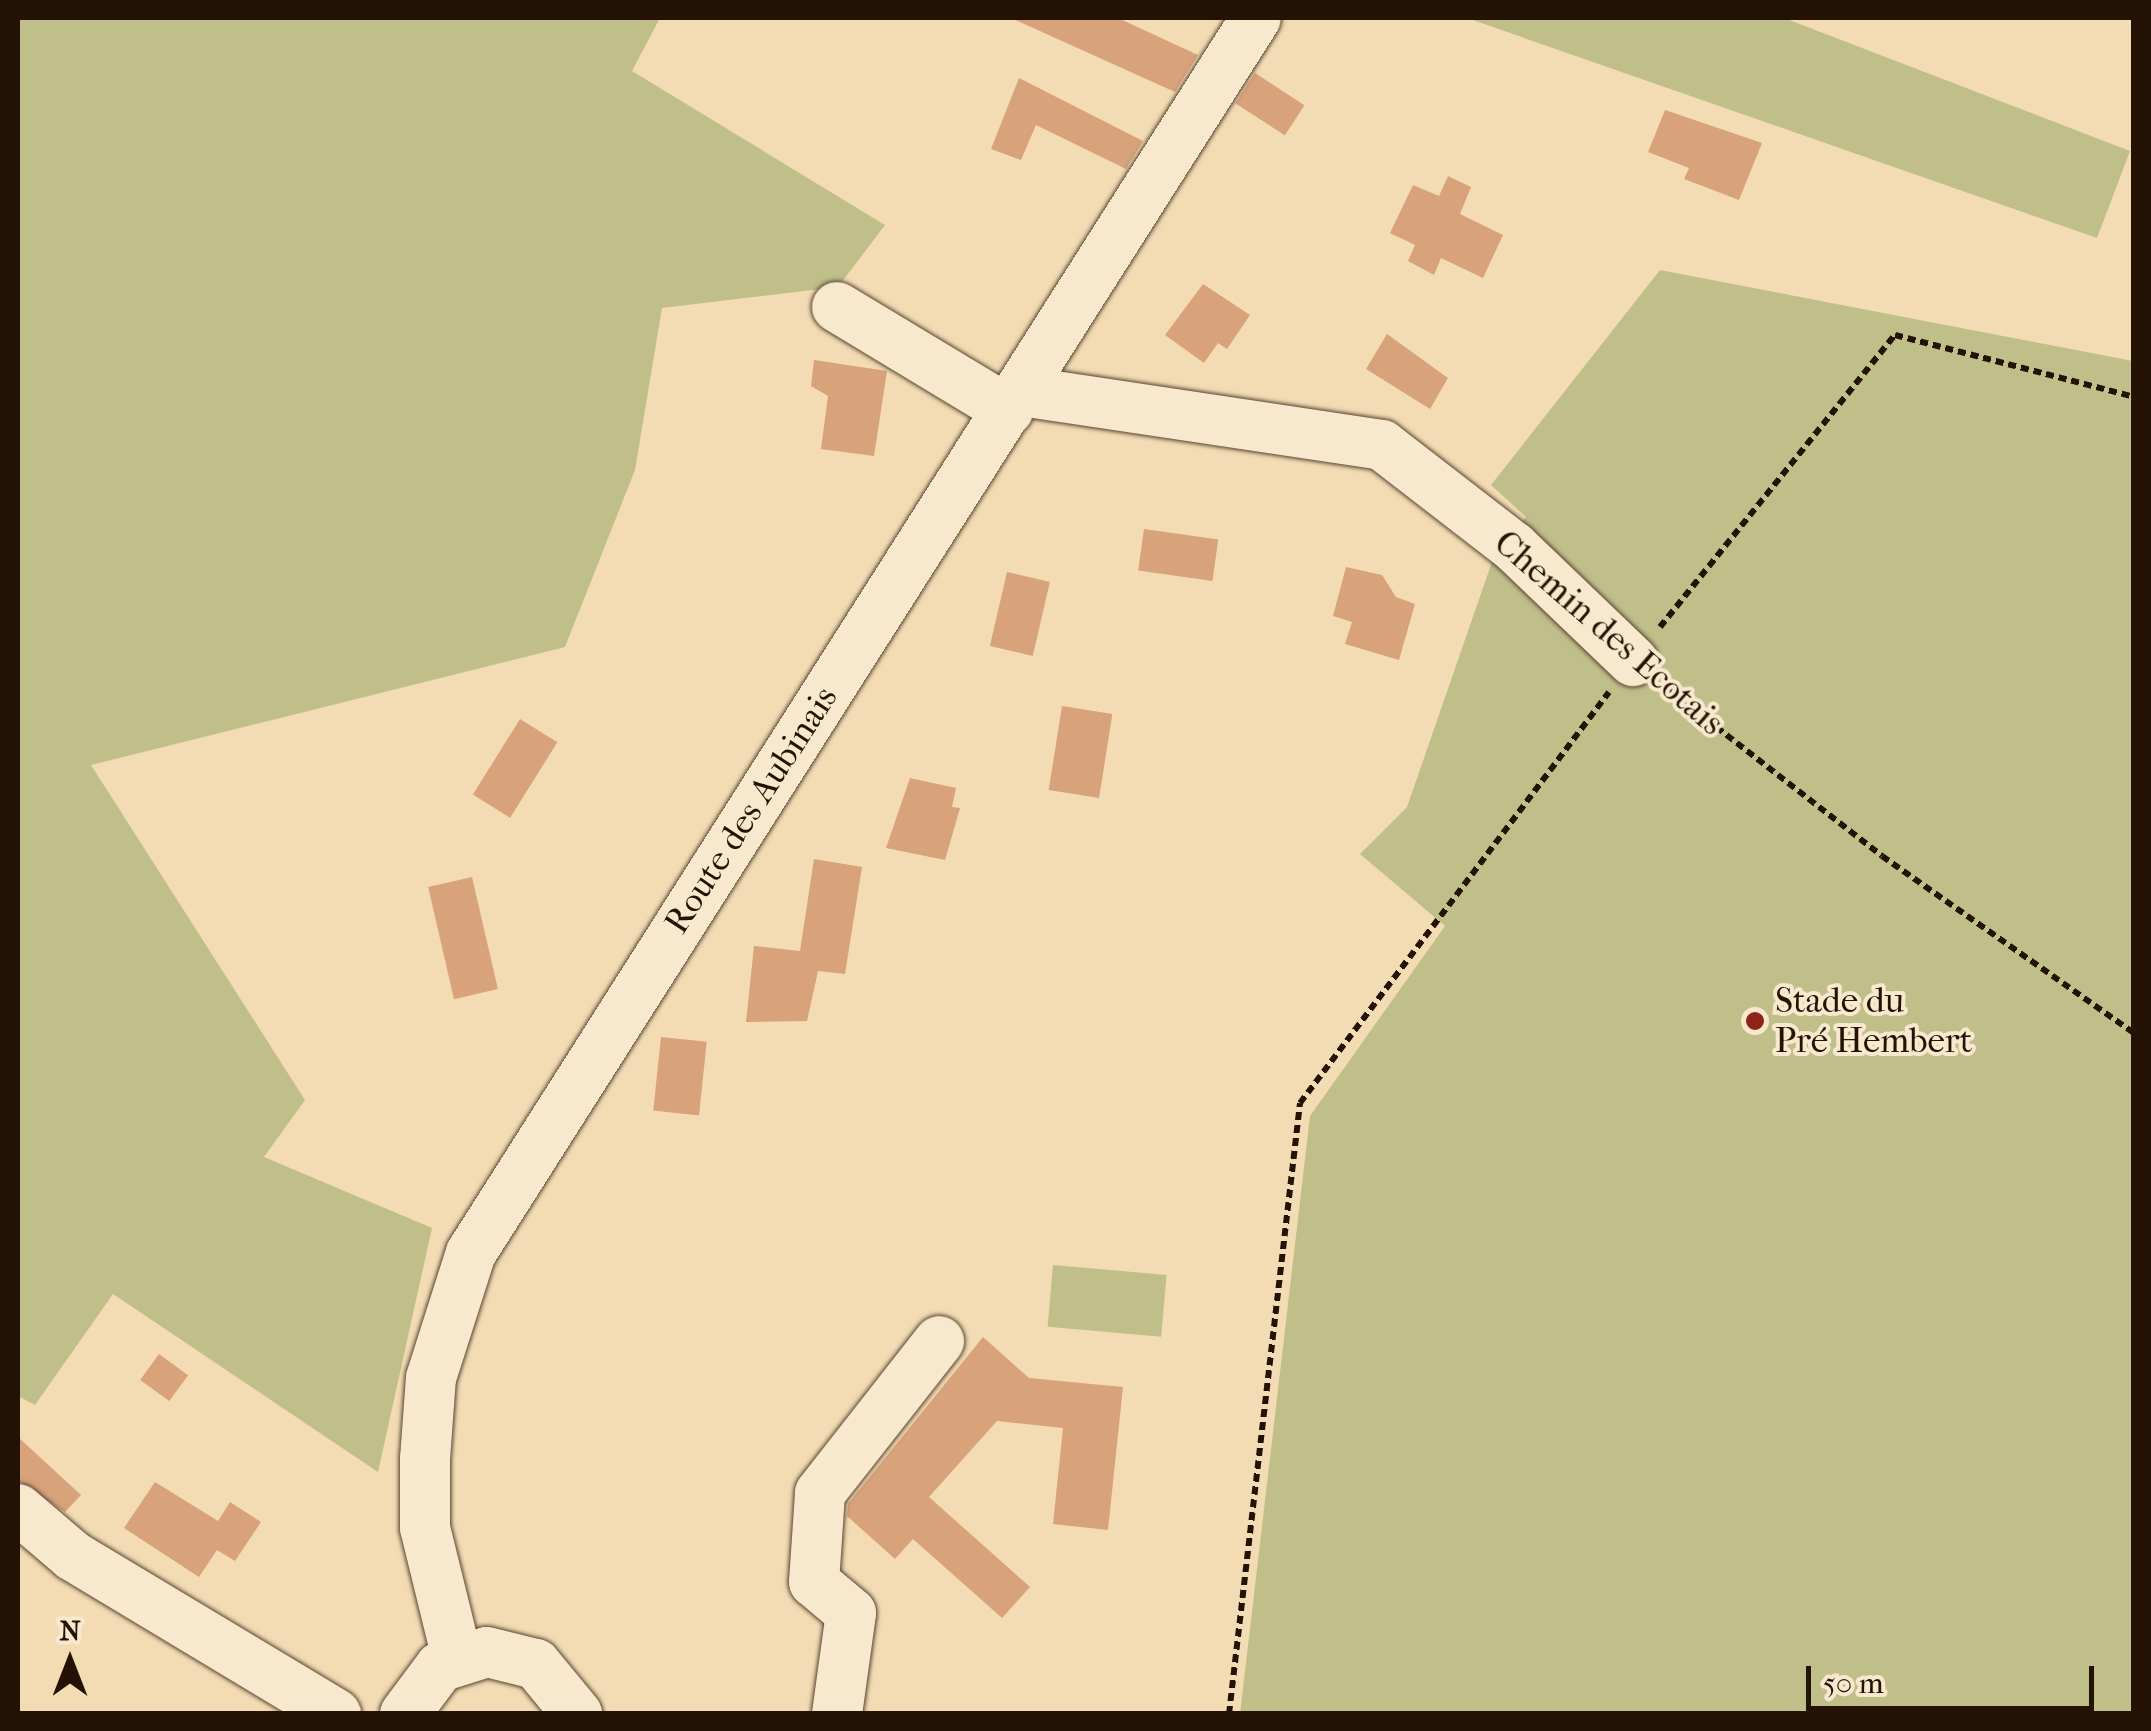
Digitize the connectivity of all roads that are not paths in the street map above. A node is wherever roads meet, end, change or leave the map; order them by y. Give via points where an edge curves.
1 (1256, 18) edge
2 (838, 307) dead end
3 (1014, 401) junction
4 (1633, 662) road end
5 (939, 1341) dead end
6 (18, 1509) edge
7 (457, 1658) junction
8 (336, 1714) edge
9 (405, 1714) edge
10 (577, 1714) edge
11 (837, 1714) edge

1 - 3 street, Route des Aubinais
2 - 3 street
3 - 4 street, Chemin des Ecotais via 1382,446 1514,548
3 - 7 street, Route des Aubinais via 471,1253 431,1378 425,1459 425,1528
5 - 11 street via 820,1493 814,1582 851,1613
6 - 8 street via 74,1556
7 - 9 street via 425,1680
7 - 10 street via 487,1652 536,1664

